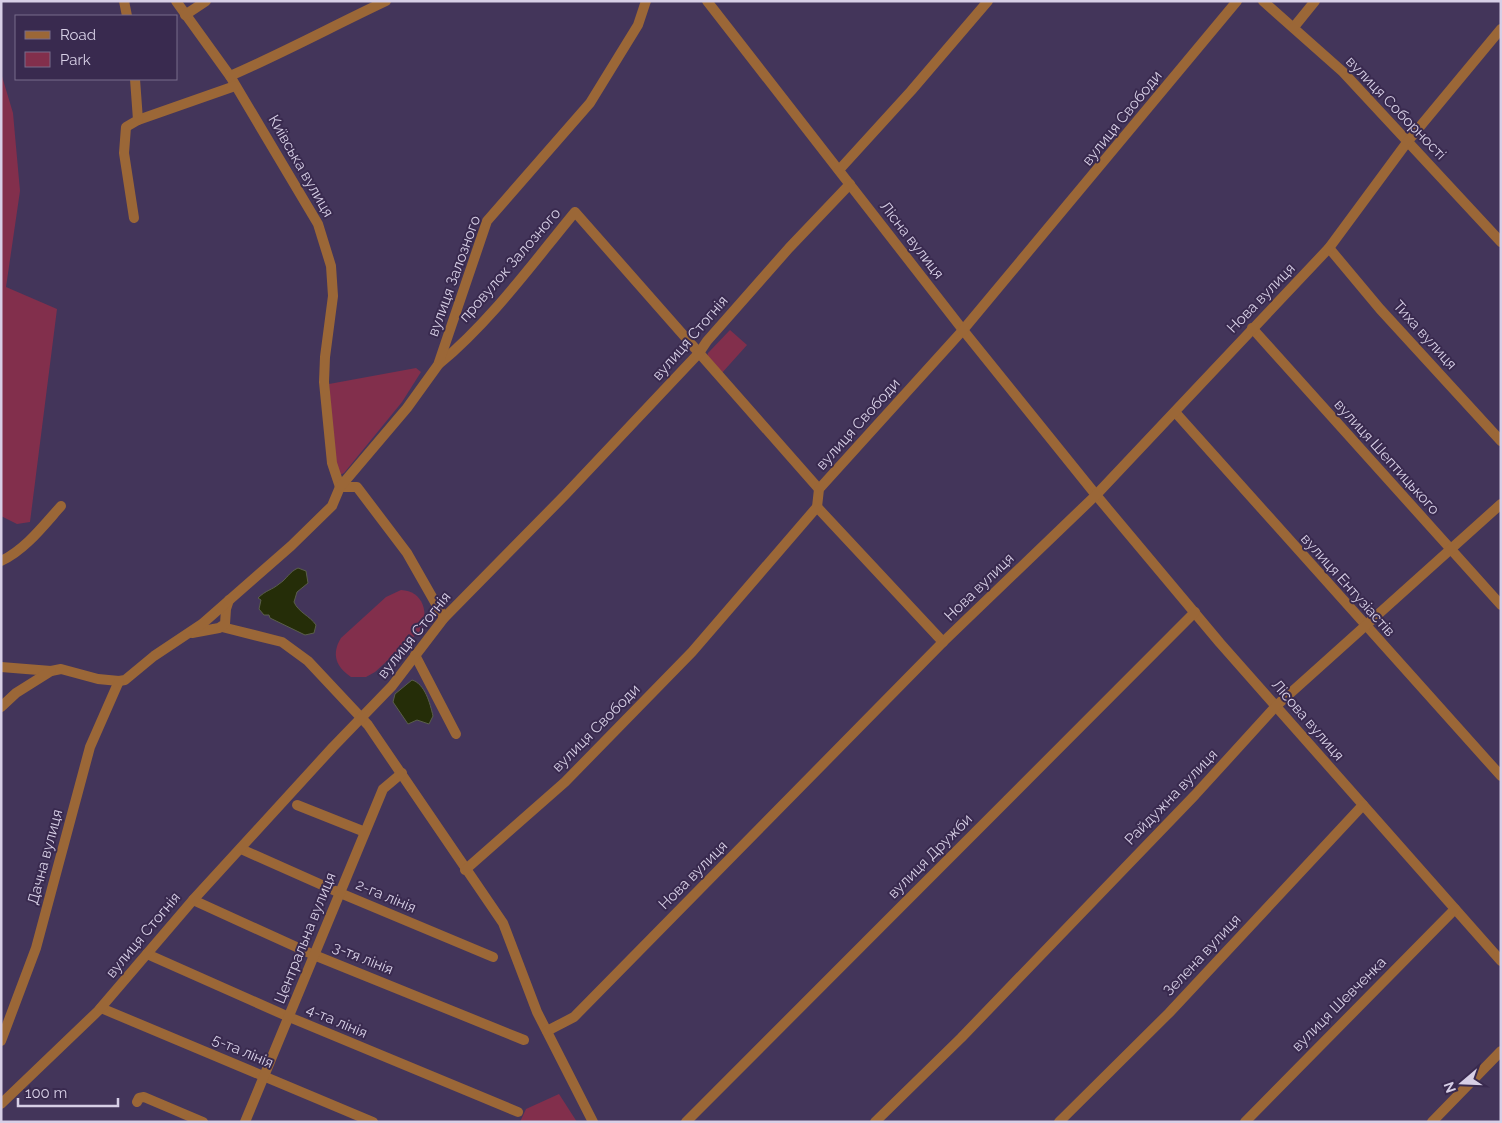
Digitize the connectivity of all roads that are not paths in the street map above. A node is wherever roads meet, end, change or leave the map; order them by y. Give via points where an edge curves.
1 (124, 1) edge
2 (176, 1) edge
3 (206, 1) edge
4 (386, 1) edge
5 (646, 1) edge
6 (707, 1) edge
7 (988, 1) edge
8 (1237, 1) edge
9 (1263, 1) edge
10 (1315, 1) edge
11 (127, 15) edge
12 (185, 15) junction
13 (1294, 27) junction
14 (1501, 30) edge
15 (135, 80) edge
16 (233, 81) junction
17 (138, 120) junction
18 (1408, 142) junction
19 (839, 170) junction
20 (850, 184) junction
21 (134, 218) dead end
22 (1501, 242) edge
23 (1329, 248) junction
24 (1252, 328) junction
25 (963, 330) junction
26 (699, 353) junction
27 (438, 365) junction
28 (1174, 412) junction
29 (1501, 441) edge
30 (340, 487) junction
31 (819, 489) junction
32 (1096, 495) junction
33 (1501, 504) edge
34 (61, 506) dead end
35 (817, 507) junction
36 (1451, 550) junction
37 (1, 561) edge
38 (1501, 605) edge
39 (1195, 612) junction
40 (220, 618) junction
41 (444, 618) junction
42 (1365, 626) junction
43 (943, 642) junction
44 (415, 655) junction
45 (1, 667) edge
46 (51, 671) junction
47 (119, 681) junction
48 (1276, 706) junction
49 (1, 707) edge
50 (362, 718) junction
51 (456, 734) dead end
52 (402, 773) junction
53 (1501, 776) edge
54 (297, 805) dead end
55 (1363, 805) junction
56 (365, 832) junction
57 (241, 849) junction
58 (465, 870) junction
59 (340, 893) junction
60 (193, 900) junction
61 (1455, 909) junction
62 (147, 954) junction
63 (314, 954) junction
64 (493, 957) dead end
65 (1501, 961) edge
66 (101, 1008) junction
67 (289, 1017) junction
68 (547, 1031) junction
69 (524, 1040) dead end
70 (1, 1041) edge
71 (1501, 1052) edge
72 (264, 1076) junction
73 (137, 1102) dead end
74 (1, 1104) edge
75 (518, 1112) dead end
76 (203, 1122) edge
77 (245, 1122) edge
78 (373, 1122) edge
79 (593, 1122) edge
80 (686, 1122) edge
81 (875, 1122) edge
82 (1059, 1122) edge
83 (1245, 1122) edge
84 (1432, 1122) edge

1 - 11 street
2 - 12 street, Київська вулиця
3 - 12 street
4 - 16 street via 314,35
5 - 27 street, вулиця Залозного via 638,25 590,103 487,221
6 - 19 street, Лісна вулиця
7 - 19 street
8 - 25 street, вулиця Свободи
9 - 13 street, вулиця Соборності
10 - 13 street
12 - 16 street, Київська вулиця
13 - 18 street, вулиця Соборності via 1343,72
14 - 18 street, Нова вулиця
15 - 17 street
16 - 17 street
16 - 30 street, Київська вулиця via 318,224 331,266 333,296 324,382 332,463
17 - 21 street via 126,127 124,153
18 - 22 street, вулиця Соборності
18 - 23 street, Нова вулиця
19 - 20 street, Лісна вулиця
20 - 25 street, Лісна вулиця
20 - 26 street, вулиця Стогнія via 789,248
23 - 24 street, Нова вулиця
23 - 29 street, Тиха вулиця
24 - 28 street, Нова вулиця
24 - 36 street, вулиця Шептицького
25 - 31 street, вулиця Свободи
25 - 32 street, Лісна вулиця
26 - 27 street, провулок Залозного via 575,212 497,305
26 - 31 street, провулок Залозного
26 - 41 street, вулиця Стогнія
27 - 30 street, вулиця Залозного via 407,408
28 - 32 street, Нова вулиця
28 - 42 street, вулиця Ентузіастів
30 - 40 street via 332,506 229,600
30 - 41 street via 357,487 407,553
31 - 35 street, вулиця Свободи
32 - 39 street, Лісова вулиця
32 - 43 street, Нова вулиця
33 - 36 street, Райдужна вулиця
34 - 37 street via 38,532
35 - 43 street
35 - 58 street, вулиця Свободи via 685,659 565,782
36 - 38 street, вулиця Шептицького
36 - 42 street, Райдужна вулиця
39 - 48 street, Лісова вулиця
39 - 80 street, вулиця Дружби
40 - 47 street via 189,634 154,656 134,674
40 - 50 street via 238,629 282,642 308,661
41 - 44 street, вулиця Стогнія
42 - 48 street, Райдужна вулиця
42 - 53 street, вулиця Ентузіастів
43 - 68 street, Нова вулиця via 574,1017
44 - 50 street, вулиця Стогнія
44 - 51 street
45 - 46 street
46 - 47 street via 61,669
46 - 49 street via 16,693
47 - 70 street, Дачна вулиця via 90,747 36,948
48 - 55 street, Лісова вулиця
48 - 81 street, Райдужна вулиця via 1195,796 961,1038
50 - 52 street
50 - 57 street, вулиця Стогнія
52 - 56 street, Центральна вулиця via 383,789
52 - 58 street
54 - 56 street
55 - 61 street, Лісова вулиця
55 - 82 street, Зелена вулиця via 1170,1013
56 - 59 street, Центральна вулиця
57 - 59 street, 2-га лінія
57 - 60 street, вулиця Стогнія
58 - 68 street via 502,923
59 - 63 street, Центральна вулиця
59 - 64 street, 2-га лінія
60 - 62 street, вулиця Стогнія
60 - 63 street, 3-тя лінія
61 - 65 street, Лісова вулиця
61 - 83 street, вулиця Шевченка
62 - 66 street, вулиця Стогнія
62 - 67 street, 4-та лінія
63 - 67 street, Центральна вулиця
63 - 69 street, 3-тя лінія
66 - 72 street, 5-та лінія
66 - 74 street, вулиця Стогнія
67 - 72 street, Центральна вулиця
67 - 75 street, 4-та лінія
68 - 79 street
71 - 84 street
72 - 77 street, Центральна вулиця
72 - 78 street, 5-та лінія
73 - 76 street via 144,1097

